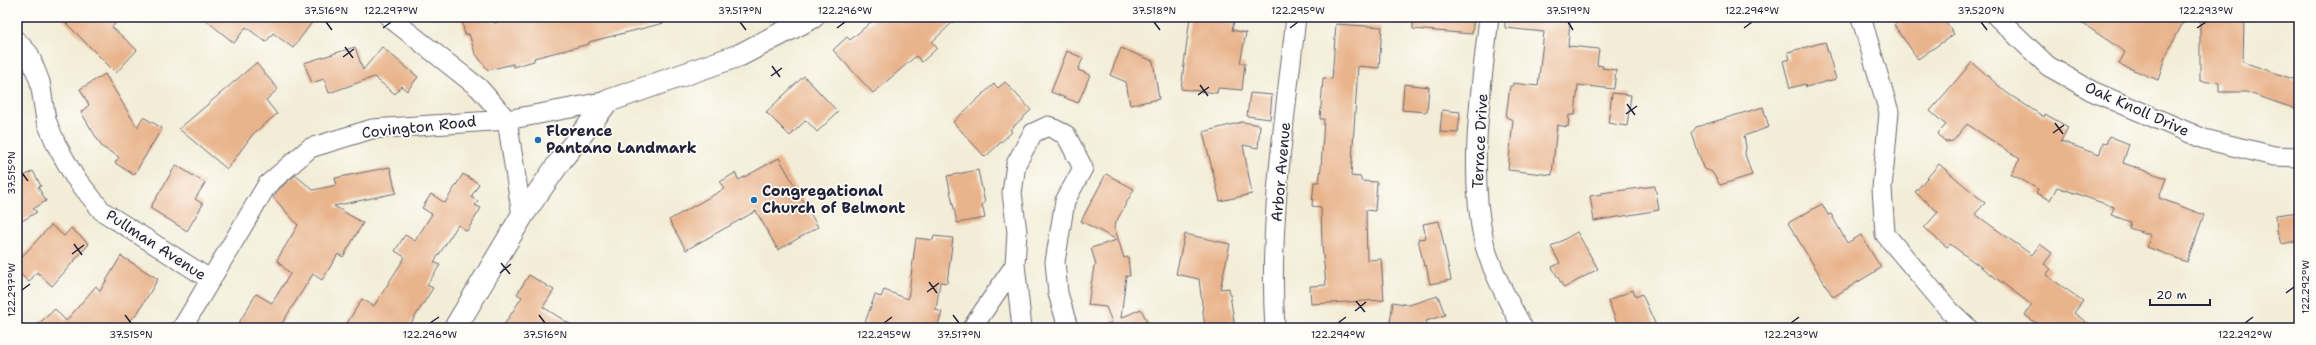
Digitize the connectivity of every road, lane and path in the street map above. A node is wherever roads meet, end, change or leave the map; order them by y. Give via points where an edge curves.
1 (389, 17) edge
2 (813, 17) edge
3 (1296, 17) edge
4 (1489, 17) edge
5 (1861, 17) edge
6 (1997, 17) edge
7 (17, 41) edge
8 (608, 102) junction
9 (507, 120) junction
10 (2299, 157) edge
11 (522, 216) junction
12 (1015, 265) junction
13 (211, 280) junction
14 (182, 328) edge
15 (454, 328) edge
16 (972, 328) edge
17 (1022, 328) edge
18 (1068, 328) edge
19 (1275, 328) edge
20 (1523, 328) edge
21 (1968, 328) edge

1 - 9 street via 479,88
2 - 8 main road via 740,55
3 - 19 street, Arbor Avenue via 1280,164 1272,284
4 - 20 street, Terrace Drive via 1476,173 1478,209 1484,244 1508,302
5 - 21 street via 1889,112 1882,188 1885,234 1950,311
6 - 10 street, Oak Knoll Drive via 2048,66 2092,92 2204,139 2274,156
7 - 13 street, Pullman Avenue via 29,54 40,82 46,120 56,144 74,176 102,211
8 - 9 street, Covington Road
8 - 11 main road via 561,160
9 - 11 street
9 - 13 street, Covington Road via 372,129 310,148 267,185
11 - 15 main road
12 - 16 street
12 - 17 street
12 - 18 street via 1017,232 1012,194 1016,164 1033,133 1048,126 1066,135 1083,168 1065,201 1055,262 1058,293
13 - 14 street, Covington Road

